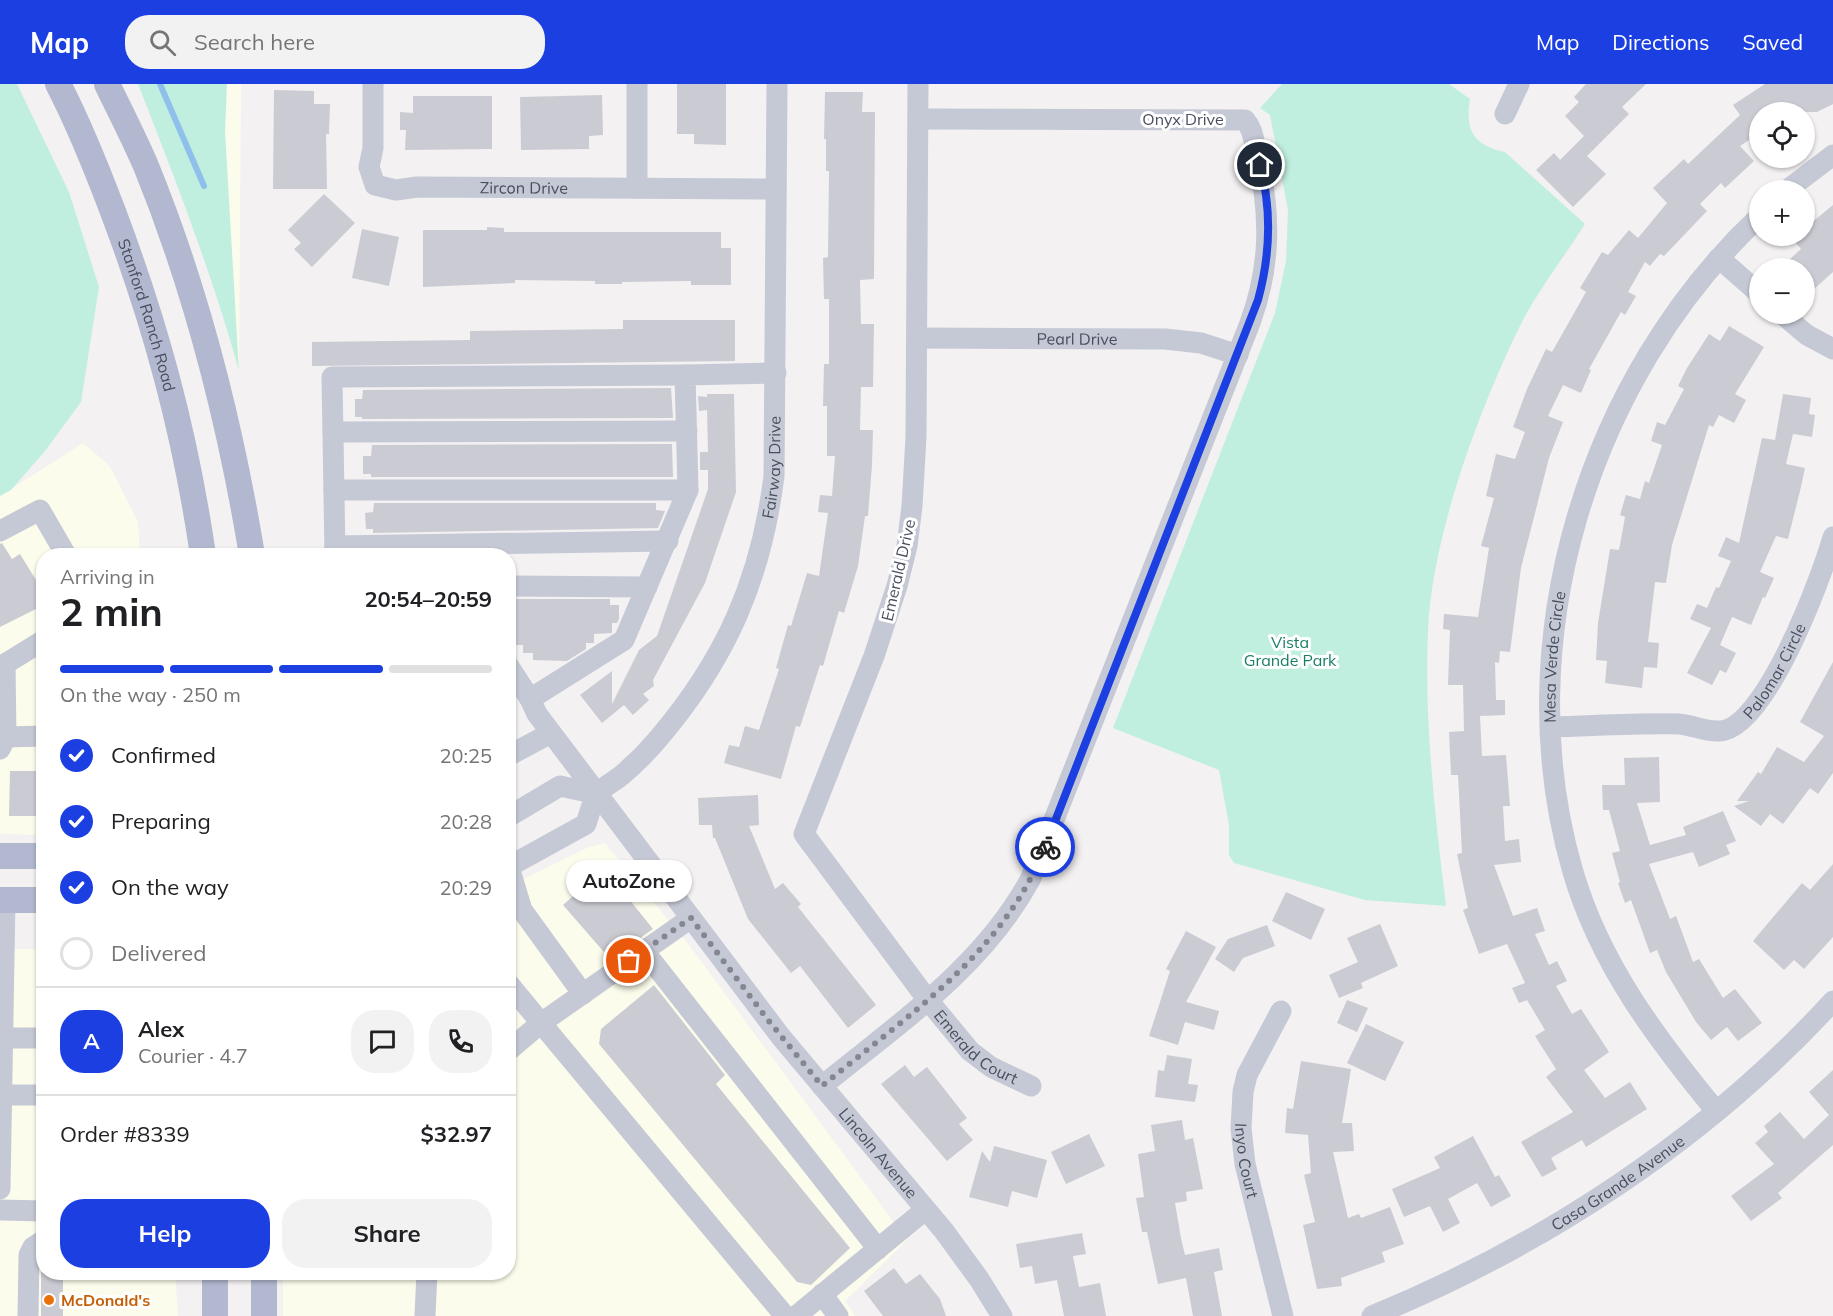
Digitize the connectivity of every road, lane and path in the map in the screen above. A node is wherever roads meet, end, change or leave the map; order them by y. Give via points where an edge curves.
1 (58, 84) edge
2 (107, 84) edge
3 (373, 84) edge
4 (637, 84) edge
5 (777, 84) edge
6 (918, 84) edge
7 (1519, 84) edge
8 (1505, 114) dead end
9 (918, 119) junction
10 (1833, 155) edge
11 (1800, 180) edge
12 (637, 188) junction
13 (776, 189) junction
14 (1749, 227) edge
15 (1719, 258) junction
16 (1749, 284) edge
17 (1794, 324) edge
18 (916, 338) junction
19 (1833, 349) edge
20 (1238, 355) junction
21 (776, 373) junction
22 (685, 375) junction
23 (687, 431) junction
24 (333, 432) junction
25 (334, 490) junction
26 (688, 490) junction
27 (0, 531) edge
28 (1833, 537) edge
29 (668, 541) junction
30 (62, 548) edge
31 (202, 548) edge
32 (251, 548) edge
33 (335, 548) edge
34 (409, 548) edge
35 (516, 586) edge
36 (647, 587) junction
37 (36, 645) edge
38 (2, 665) edge
39 (516, 677) edge
40 (530, 699) junction
41 (1551, 728) junction
42 (551, 733) junction
43 (36, 737) edge
44 (3, 743) edge
45 (516, 752) edge
46 (597, 794) junction
47 (516, 812) edge
48 (0, 856) edge
49 (36, 856) edge
50 (516, 863) edge
51 (516, 890) edge
52 (2, 900) edge
53 (36, 900) edge
54 (691, 918) junction
55 (644, 951) junction
56 (2, 973) edge
57 (516, 993) edge
58 (583, 994) junction
59 (927, 999) junction
60 (1833, 1002) edge
61 (1281, 1011) dead end
62 (541, 1023) junction
63 (2, 1038) junction
64 (36, 1038) edge
65 (516, 1044) edge
66 (822, 1086) junction
67 (1031, 1086) dead end
68 (2, 1095) junction
69 (36, 1095) edge
70 (1716, 1111) junction
71 (0, 1189) edge
72 (0, 1210) edge
73 (925, 1210) junction
74 (36, 1211) edge
75 (36, 1248) edge
76 (878, 1249) junction
77 (215, 1280) edge
78 (264, 1280) edge
79 (427, 1280) edge
80 (822, 1294) junction
81 (28, 1316) edge
82 (215, 1316) edge
83 (264, 1316) edge
84 (425, 1316) edge
85 (786, 1316) edge
86 (796, 1316) edge
87 (838, 1316) edge
88 (1002, 1316) edge
89 (1283, 1316) edge
90 (1372, 1316) edge

1 - 31 main road, Stanford Ranch Road via 113,212 165,363 192,482
2 - 32 main road via 145,165 179,252 238,471
3 - 12 street, Zircon Drive via 373,148 369,167 375,185 396,190
4 - 12 street
5 - 13 street, Fairway Drive
6 - 9 street, Emerald Drive
7 - 8 street
9 - 18 street, Emerald Drive
9 - 20 street, Onyx Drive via 1245,120 1253,129 1267,200 1268,254 1258,300
10 - 11 street
12 - 13 street, Zircon Drive
13 - 21 street, Fairway Drive
14 - 15 street, Mesa Verde Circle
15 - 16 street
15 - 41 street, Mesa Verde Circle via 1681,305 1640,368 1617,411 1586,489 1562,580 1551,683
17 - 19 street
18 - 20 street, Pearl Drive via 1164,339 1201,343
18 - 59 street, Emerald Drive via 915,471 907,546 874,656 804,834
20 - 59 street, Onyx Drive via 1031,878 1017,904 980,952
21 - 22 street
21 - 46 street, Fairway Drive via 770,507 741,609 704,682 678,716 632,766
22 - 23 street
22 - 24 street via 332,377
23 - 24 street
23 - 26 street
24 - 25 street
25 - 26 street
25 - 33 street
26 - 29 street
27 - 30 street via 40,510
28 - 41 street, Palomar Circle via 1813,600 1787,652 1757,704 1737,725 1720,732 1680,724
29 - 34 street
29 - 36 street
35 - 36 street
36 - 40 street via 624,640
37 - 38 street
38 - 44 street
39 - 40 street, Lincoln Avenue
40 - 42 street, Lincoln Avenue
41 - 70 street, Mesa Verde Circle via 1563,832 1589,916 1637,1010
42 - 45 street
42 - 46 street, Lincoln Avenue
43 - 44 street
46 - 47 street via 560,786
46 - 50 street via 586,824
46 - 54 street, Lincoln Avenue
48 - 49 main road
51 - 58 street via 522,910
52 - 53 main road
52 - 56 street
54 - 55 street
54 - 66 street, Lincoln Avenue
55 - 58 street
55 - 76 street
56 - 63 street
57 - 62 street
58 - 62 street
59 - 66 street, Onyx Drive
59 - 67 street, Emerald Court via 970,1051 991,1067
60 - 70 street, Casa Grande Avenue via 1772,1063
61 - 89 street, Inyo Court via 1247,1075 1241,1128 1245,1164
62 - 65 street
62 - 85 street
63 - 64 street
63 - 68 street
66 - 73 street, Lincoln Avenue
68 - 69 street
68 - 71 street
70 - 90 street, Casa Grande Avenue via 1587,1204 1466,1274
72 - 74 street
73 - 76 street
73 - 88 street, Lincoln Avenue via 979,1279
75 - 81 street via 29,1255
76 - 80 street
77 - 82 main road
78 - 83 main road
79 - 84 street
80 - 86 street
80 - 87 street

